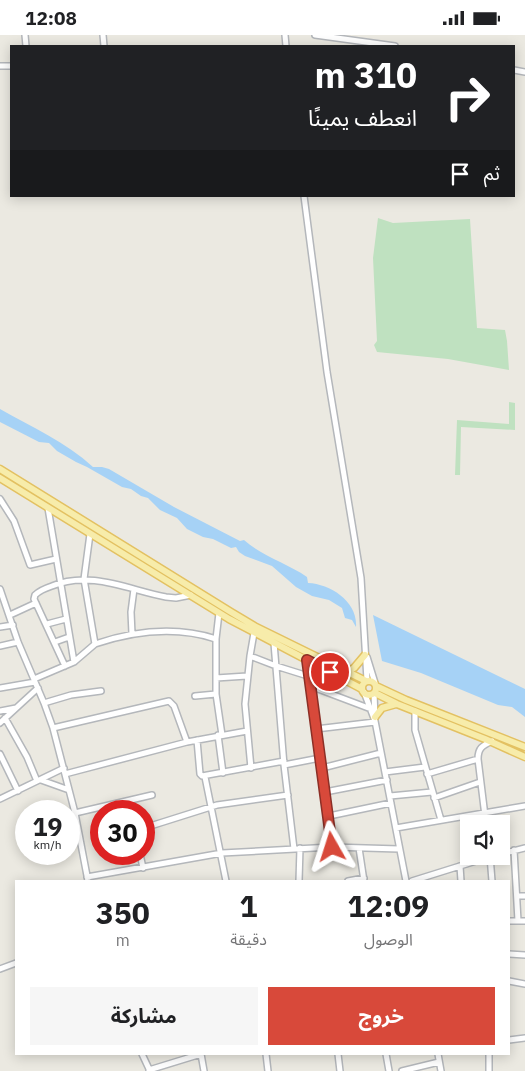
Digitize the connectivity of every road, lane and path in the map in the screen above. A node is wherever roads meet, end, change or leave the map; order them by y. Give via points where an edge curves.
1 (315, 35) edge
2 (388, 45) edge
3 (304, 197) edge
4 (0, 469) edge
5 (0, 478) edge
6 (0, 499) edge
7 (48, 508) junction
8 (90, 534) junction
9 (56, 559) junction
10 (84, 579) junction
11 (60, 582) junction
12 (0, 589) edge
13 (134, 589) junction
14 (191, 595) junction
15 (2, 602) edge
16 (36, 603) junction
17 (219, 613) junction
18 (10, 615) junction
19 (66, 619) junction
20 (47, 624) junction
21 (13, 625) junction
22 (0, 627) edge
23 (254, 633) junction
24 (132, 634) junction
25 (70, 637) junction
26 (216, 639) junction
27 (18, 642) junction
28 (55, 642) junction
29 (274, 643) junction
30 (95, 644) junction
31 (0, 646) edge
32 (365, 653) junction
33 (250, 656) junction
34 (307, 660) junction
35 (74, 661) junction
36 (65, 666) junction
37 (276, 667) junction
38 (347, 672) junction
39 (248, 676) junction
40 (308, 676) junction
41 (216, 678) junction
42 (367, 681) junction
43 (36, 683) junction
44 (310, 686) junction
45 (0, 688) edge
46 (375, 689) junction
47 (101, 691) dead end
48 (363, 691) junction
49 (216, 694) junction
50 (194, 697) dead end
51 (44, 703) junction
52 (397, 704) junction
53 (16, 708) junction
54 (371, 709) junction
55 (0, 711) edge
56 (415, 711) junction
57 (5, 718) junction
58 (375, 720) junction
59 (0, 723) edge
60 (53, 728) junction
61 (316, 729) junction
62 (247, 731) junction
63 (220, 735) junction
64 (197, 740) junction
65 (492, 741) junction
66 (187, 742) junction
67 (525, 747) edge
68 (0, 753) edge
69 (381, 753) junction
70 (525, 757) edge
71 (320, 759) junction
72 (478, 759) junction
73 (284, 763) junction
74 (7, 767) junction
75 (425, 767) junction
76 (251, 768) junction
77 (322, 768) junction
78 (0, 771) edge
79 (65, 771) junction
80 (385, 772) junction
81 (223, 773) junction
82 (427, 774) junction
83 (205, 777) junction
84 (39, 781) junction
85 (386, 781) junction
86 (480, 782) junction
87 (70, 790) junction
88 (18, 791) junction
89 (325, 792) junction
90 (432, 792) junction
91 (152, 795) dead end
92 (288, 795) junction
93 (390, 797) junction
94 (434, 798) junction
95 (0, 799) edge
96 (72, 800) edge
97 (391, 803) junction
98 (525, 806) edge
99 (212, 807) junction
100 (80, 812) edge
101 (485, 813) junction
102 (329, 816) junction
103 (441, 820) junction
104 (155, 825) edge
105 (396, 828) junction
106 (80, 838) edge
107 (332, 847) junction
108 (358, 848) junction
109 (525, 848) edge
110 (297, 849) junction
111 (399, 849) junction
112 (514, 850) junction
113 (510, 851) edge
114 (222, 853) junction
115 (142, 865) edge
116 (463, 865) edge
117 (491, 865) edge
118 (460, 866) junction
119 (143, 868) junction
120 (88, 879) edge
121 (226, 880) edge
122 (299, 880) edge
123 (364, 880) edge
124 (406, 880) edge
125 (415, 880) edge
126 (461, 880) edge
127 (492, 880) edge
128 (517, 896) junction
129 (525, 896) edge
130 (510, 921) edge
131 (518, 921) junction
132 (525, 921) edge
133 (510, 954) edge
134 (525, 955) edge
135 (15, 963) edge
136 (0, 969) edge
137 (510, 981) edge
138 (525, 984) edge
139 (525, 1038) edge
140 (510, 1039) edge
141 (142, 1055) edge
142 (201, 1055) edge
143 (266, 1055) edge
144 (338, 1055) edge
145 (386, 1055) edge
146 (438, 1055) edge
147 (489, 1055) edge
148 (188, 1056) edge
149 (439, 1062) junction
150 (150, 1070) edge
151 (204, 1071) edge
152 (268, 1071) edge
153 (340, 1071) edge
154 (389, 1071) edge
155 (402, 1071) edge
156 (441, 1071) edge
157 (489, 1071) edge

1 - 2 street
3 - 32 street via 327,372 361,578
4 - 38 main road via 256,627
5 - 7 main road
6 - 9 street via 14,521 30,565
7 - 8 main road
7 - 9 street
8 - 10 street
8 - 14 main road
9 - 11 street
10 - 11 street
10 - 13 street
10 - 30 street
11 - 16 street via 36,594
11 - 19 street
12 - 15 street
13 - 14 street via 166,597
13 - 24 street
14 - 17 main road
15 - 18 street
16 - 18 street
16 - 20 street
17 - 23 main road
17 - 26 street
18 - 21 street
19 - 20 street
19 - 25 street
20 - 28 street
21 - 22 street
21 - 27 street
23 - 29 main road
23 - 33 street
24 - 26 street via 167,631
24 - 30 street
25 - 28 street
25 - 35 street
26 - 41 street
27 - 31 street
27 - 43 street
28 - 36 street
29 - 34 main road
29 - 37 street
30 - 35 street
32 - 38 main road
32 - 42 street
32 - 46 street
33 - 37 street
33 - 39 street
34 - 40 street
34 - 48 main road
35 - 36 street
36 - 43 street
37 - 40 street
37 - 73 street
38 - 42 main road
39 - 41 street
39 - 62 street
40 - 44 street
41 - 49 street
42 - 46 main road
42 - 48 main road
43 - 45 street
43 - 51 street
43 - 53 street
44 - 54 street
44 - 61 street
46 - 48 main road via 368,695
46 - 52 main road
46 - 58 street
46 - 67 main road
47 - 51 street
48 - 54 street
49 - 50 street
49 - 63 street
51 - 60 street
52 - 56 main road
52 - 58 main road via 382,708
53 - 55 street
53 - 57 street
54 - 58 street
56 - 65 main road
56 - 75 street via 415,730
57 - 59 street
57 - 84 street
58 - 61 street
58 - 69 street
60 - 66 street via 169,701 174,706
60 - 79 street
61 - 71 street
62 - 63 street
62 - 76 street
63 - 64 street
63 - 81 street
64 - 66 street
64 - 83 street via 200,774
65 - 70 main road
65 - 72 street via 478,751
66 - 79 street
68 - 74 street
69 - 77 street
69 - 80 street
71 - 73 street
71 - 77 street
72 - 82 street
72 - 86 street
73 - 76 street
73 - 92 street
74 - 78 street
74 - 88 street
75 - 80 street
75 - 82 street
76 - 81 street
77 - 89 street
79 - 84 street
79 - 87 street
80 - 85 street
81 - 83 street
82 - 90 street
83 - 99 street
84 - 87 street
84 - 88 street
85 - 89 street
85 - 93 street
86 - 94 street
86 - 101 street
87 - 96 street
88 - 95 street
89 - 102 street
90 - 93 street
90 - 94 street
91 - 100 street
92 - 99 street
92 - 110 street
93 - 97 street
94 - 103 street
97 - 102 street
97 - 105 street
98 - 101 street
99 - 104 street
99 - 114 street
101 - 103 street
102 - 107 street
103 - 105 street
105 - 111 street
106 - 120 street
107 - 108 street
107 - 110 street
108 - 111 street
108 - 123 street
109 - 112 street
110 - 114 street
110 - 122 street
111 - 124 street
112 - 113 street
112 - 128 street
114 - 119 street
114 - 121 street
115 - 119 street
116 - 118 street
117 - 127 street
118 - 125 street
118 - 126 street
119 - 120 street
128 - 129 street
128 - 131 street
130 - 131 street
131 - 132 street
133 - 134 street
135 - 136 street
137 - 138 street
139 - 140 street
141 - 150 street
142 - 151 street
143 - 152 street
144 - 153 street
145 - 154 street
146 - 149 street
147 - 157 street
148 - 150 street
149 - 155 street
149 - 156 street

